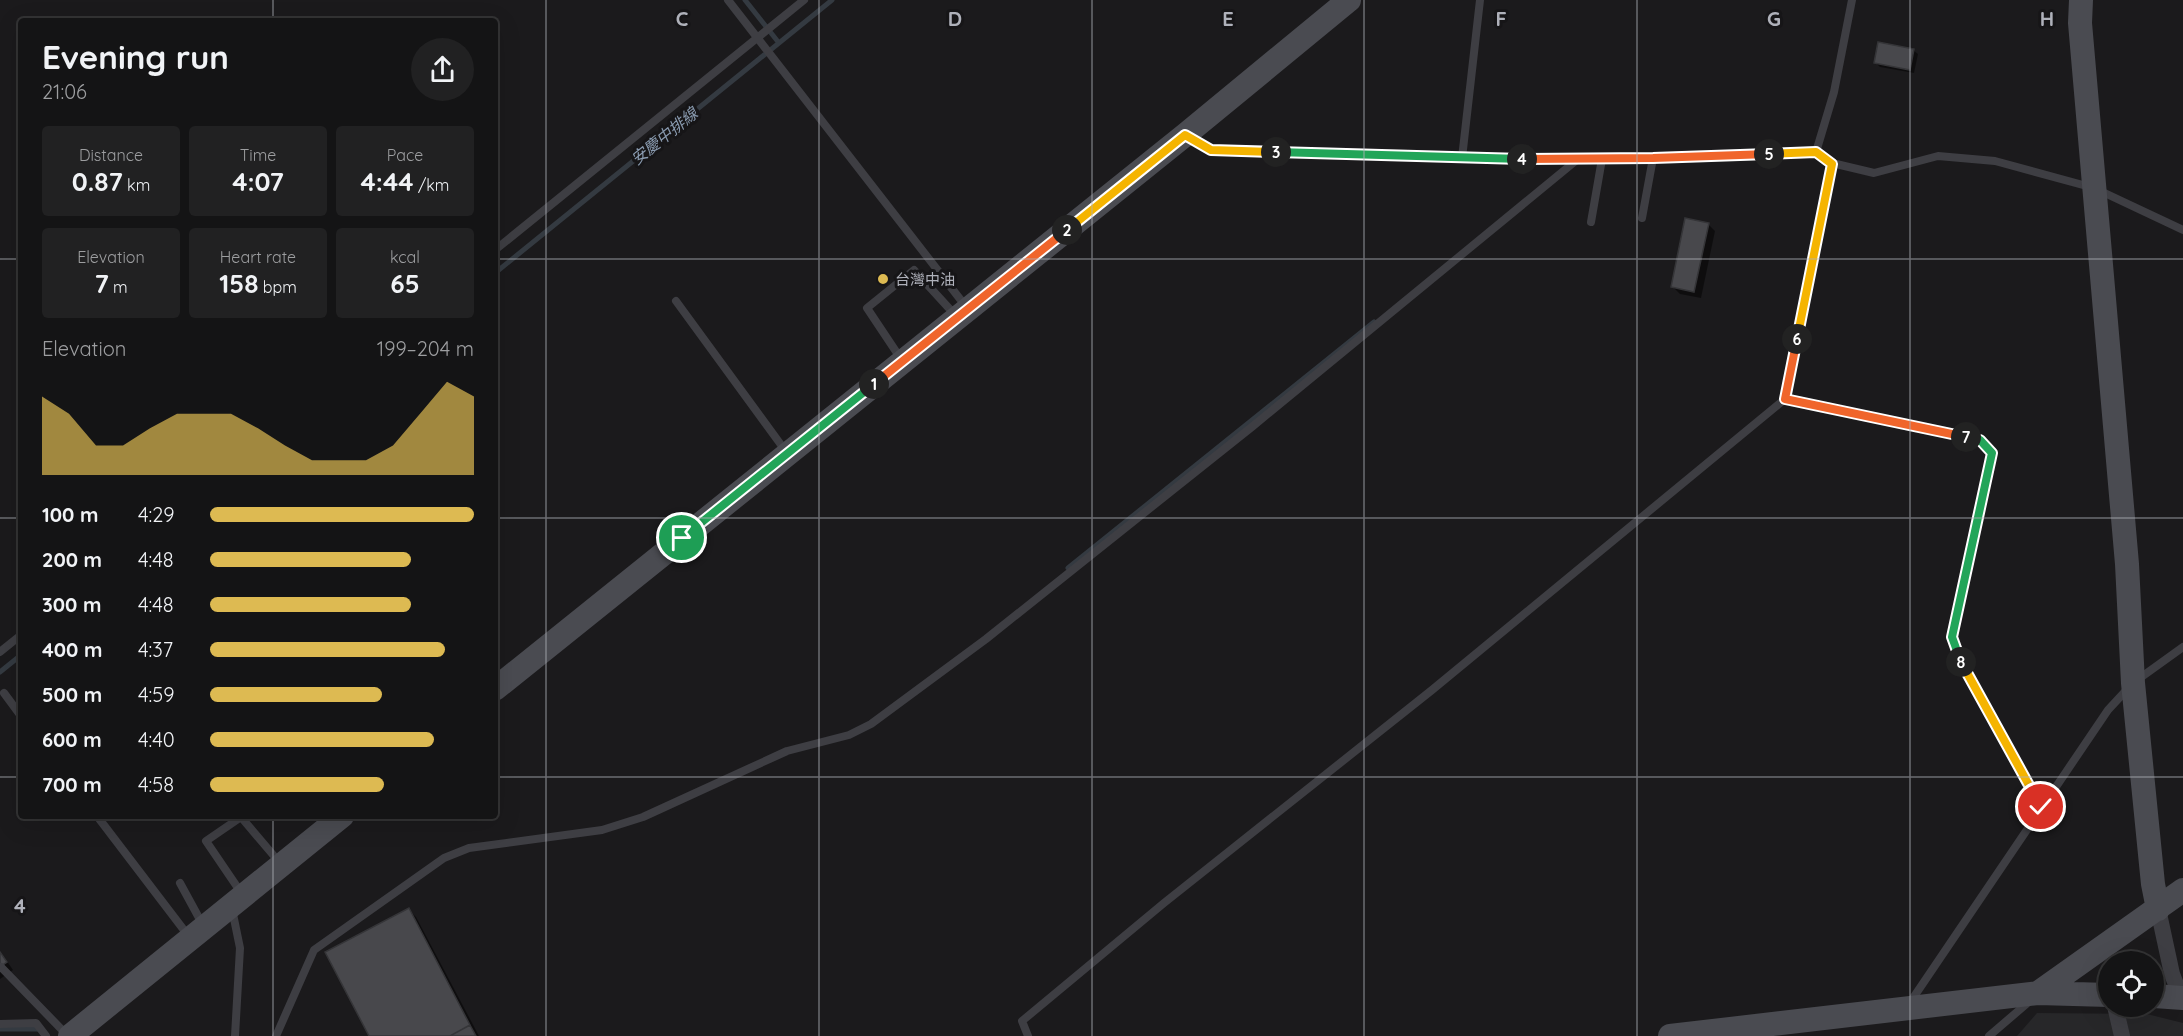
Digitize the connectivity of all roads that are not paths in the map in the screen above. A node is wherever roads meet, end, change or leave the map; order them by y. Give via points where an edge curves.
1 (728, 0) edge
2 (804, 0) edge
3 (1349, 0) edge
4 (1480, 0) edge
5 (1852, 0) edge
6 (2081, 0) edge
7 (760, 40) junction
8 (1185, 135) junction
9 (1816, 152) junction
10 (1462, 158) junction
11 (1653, 158) junction
12 (1578, 159) junction
13 (1602, 159) junction
14 (1832, 164) junction
15 (2094, 189) junction
16 (1642, 218) dead end
17 (1591, 222) dead end
18 (2183, 230) edge
19 (498, 248) edge
20 (676, 301) dead end
21 (962, 313) junction
22 (903, 361) junction
23 (1785, 399) junction
24 (788, 453) junction
25 (18, 637) edge
26 (2183, 647) edge
27 (0, 652) edge
28 (2133, 683) junction
29 (498, 687) edge
30 (4, 693) dead end
31 (18, 712) edge
32 (2041, 807) junction
33 (101, 819) edge
34 (238, 819) edge
35 (243, 819) edge
36 (338, 819) edge
37 (282, 866) junction
38 (180, 884) dead end
39 (2183, 890) edge
40 (237, 901) junction
41 (2158, 909) junction
42 (198, 933) junction
43 (1, 967) edge
44 (2038, 993) junction
45 (2098, 994) edge
46 (2164, 996) edge
47 (2182, 997) edge
48 (1907, 1007) junction
49 (2118, 1017) edge
50 (0, 1024) edge
51 (46, 1036) edge
52 (69, 1036) edge
53 (235, 1036) edge
54 (276, 1036) edge
55 (1028, 1036) edge
56 (1670, 1036) edge
57 (1989, 1036) edge
58 (2122, 1036) edge

1 - 7 lane
2 - 7 lane
3 - 8 main road
4 - 10 lane
5 - 9 lane via 1834,92
6 - 15 main road
7 - 19 lane
7 - 21 lane
8 - 10 lane via 1211,150
8 - 21 main road
9 - 11 lane
9 - 14 lane
10 - 12 lane
11 - 13 lane
11 - 16 lane
12 - 13 lane
12 - 54 lane via 1023,610 871,724 849,735 787,751 643,817 602,830 476,847 444,858 314,950
13 - 17 lane
14 - 15 lane via 1874,172 1938,156 1995,161
14 - 23 lane
15 - 18 lane
15 - 28 main road via 2127,564
20 - 24 lane
21 - 22 main road
21 - 22 lane via 914,270 867,308
22 - 24 main road
23 - 32 lane via 1980,440 1992,453 1952,637 1964,671
23 - 55 lane via 1022,1021
24 - 29 main road
25 - 27 lane
26 - 28 lane
28 - 32 lane via 2108,710
28 - 41 main road
30 - 31 lane
32 - 48 lane
33 - 42 lane
34 - 40 lane via 206,841
35 - 37 lane
36 - 37 main road
37 - 40 main road
38 - 42 lane
39 - 41 main road
40 - 42 main road
40 - 53 lane via 240,948
41 - 44 main road
41 - 47 street via 2172,974
42 - 52 main road
43 - 52 lane
44 - 45 main road
44 - 48 main road
44 - 57 lane
46 - 47 main road
48 - 56 main road
49 - 58 street
50 - 51 lane via 36,1023

